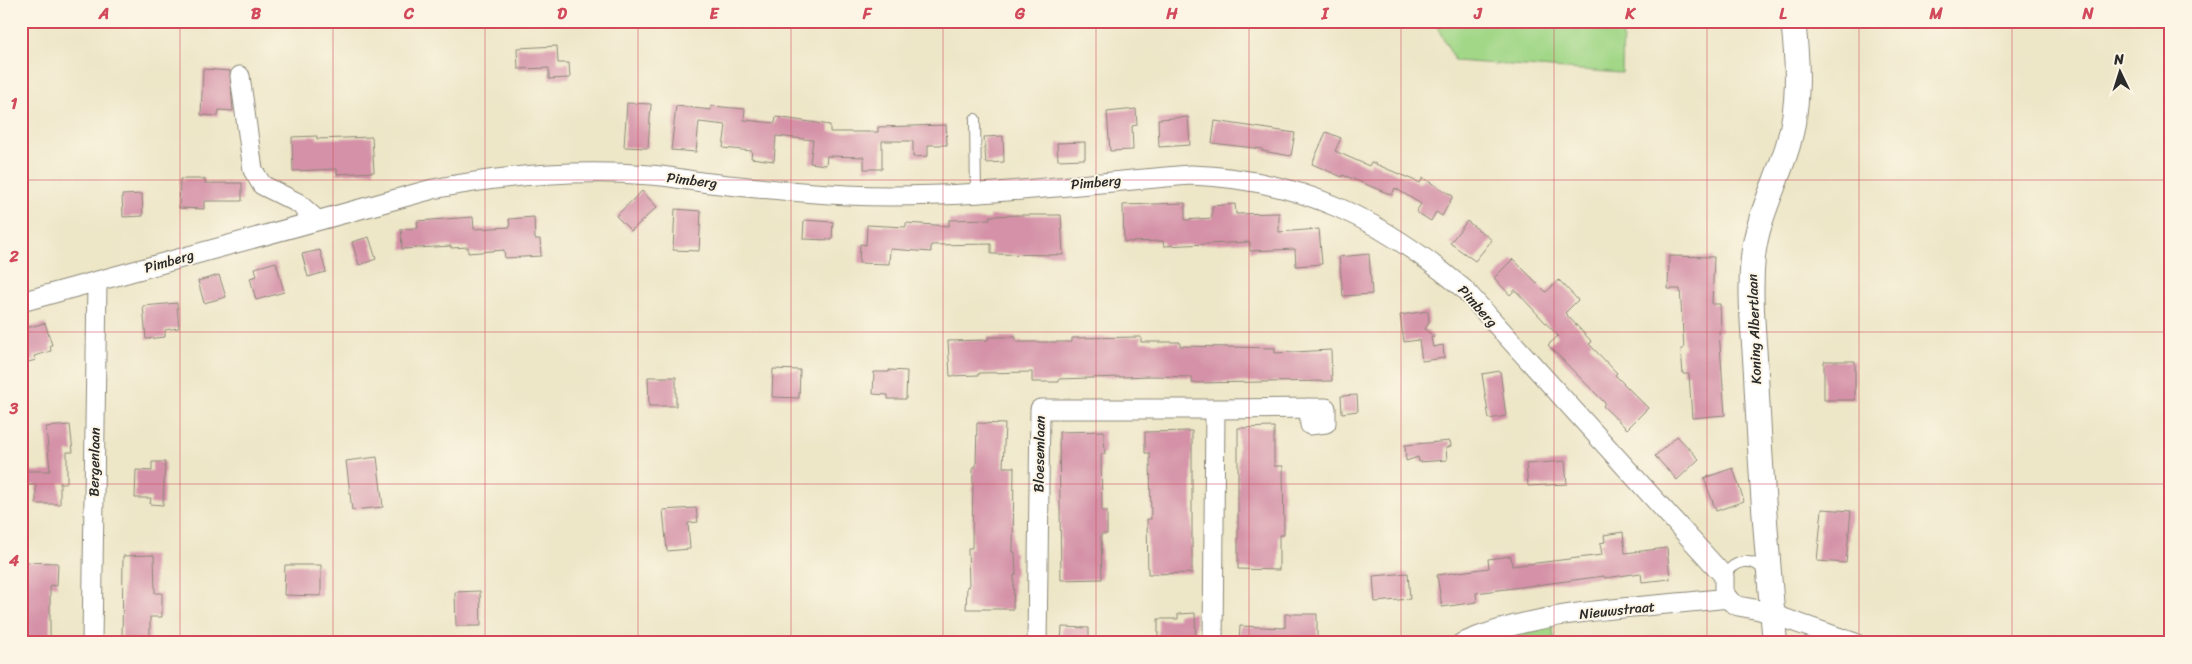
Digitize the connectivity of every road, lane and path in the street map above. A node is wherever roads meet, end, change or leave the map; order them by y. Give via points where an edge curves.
1 (1792, 21) edge
2 (240, 76) dead end
3 (975, 119) dead end
4 (976, 194) junction
5 (317, 220) junction
6 (97, 282) junction
7 (21, 302) edge
8 (1309, 408) dead end
9 (1215, 409) junction
10 (1724, 576) junction
11 (1769, 582) junction
12 (1727, 598) junction
13 (1772, 615) junction
14 (1508, 635) edge
15 (92, 643) edge
16 (1036, 643) edge
17 (1213, 643) edge
18 (1462, 643) edge
19 (1775, 643) edge
20 (1855, 643) edge

1 - 11 street, Koning Albertlaan via 1797,82 1795,113 1788,145 1755,240 1752,283
2 - 5 street via 253,170 262,185 298,202
3 - 4 lane
4 - 5 street, Pimberg via 848,196 651,175 574,172 478,181
4 - 10 street, Pimberg via 1191,175 1220,176 1300,192 1380,227 1428,259 1464,289
5 - 6 street, Pimberg
6 - 7 street, Pimberg
6 - 15 street, Bergenlaan
8 - 9 street, Bloesemlaan via 1310,425 1326,423 1326,408
9 - 16 street, Bloesemlaan via 1040,409
9 - 17 street
10 - 11 lane via 1735,564 1753,563 1766,573
10 - 12 street via 1722,587
11 - 13 street, Koning Albertlaan
12 - 13 street via 1738,606
12 - 14 street, Nieuwstraat via 1559,616
13 - 19 street, Koning Albertlaan
13 - 20 street
14 - 18 street, Nieuwstraat

